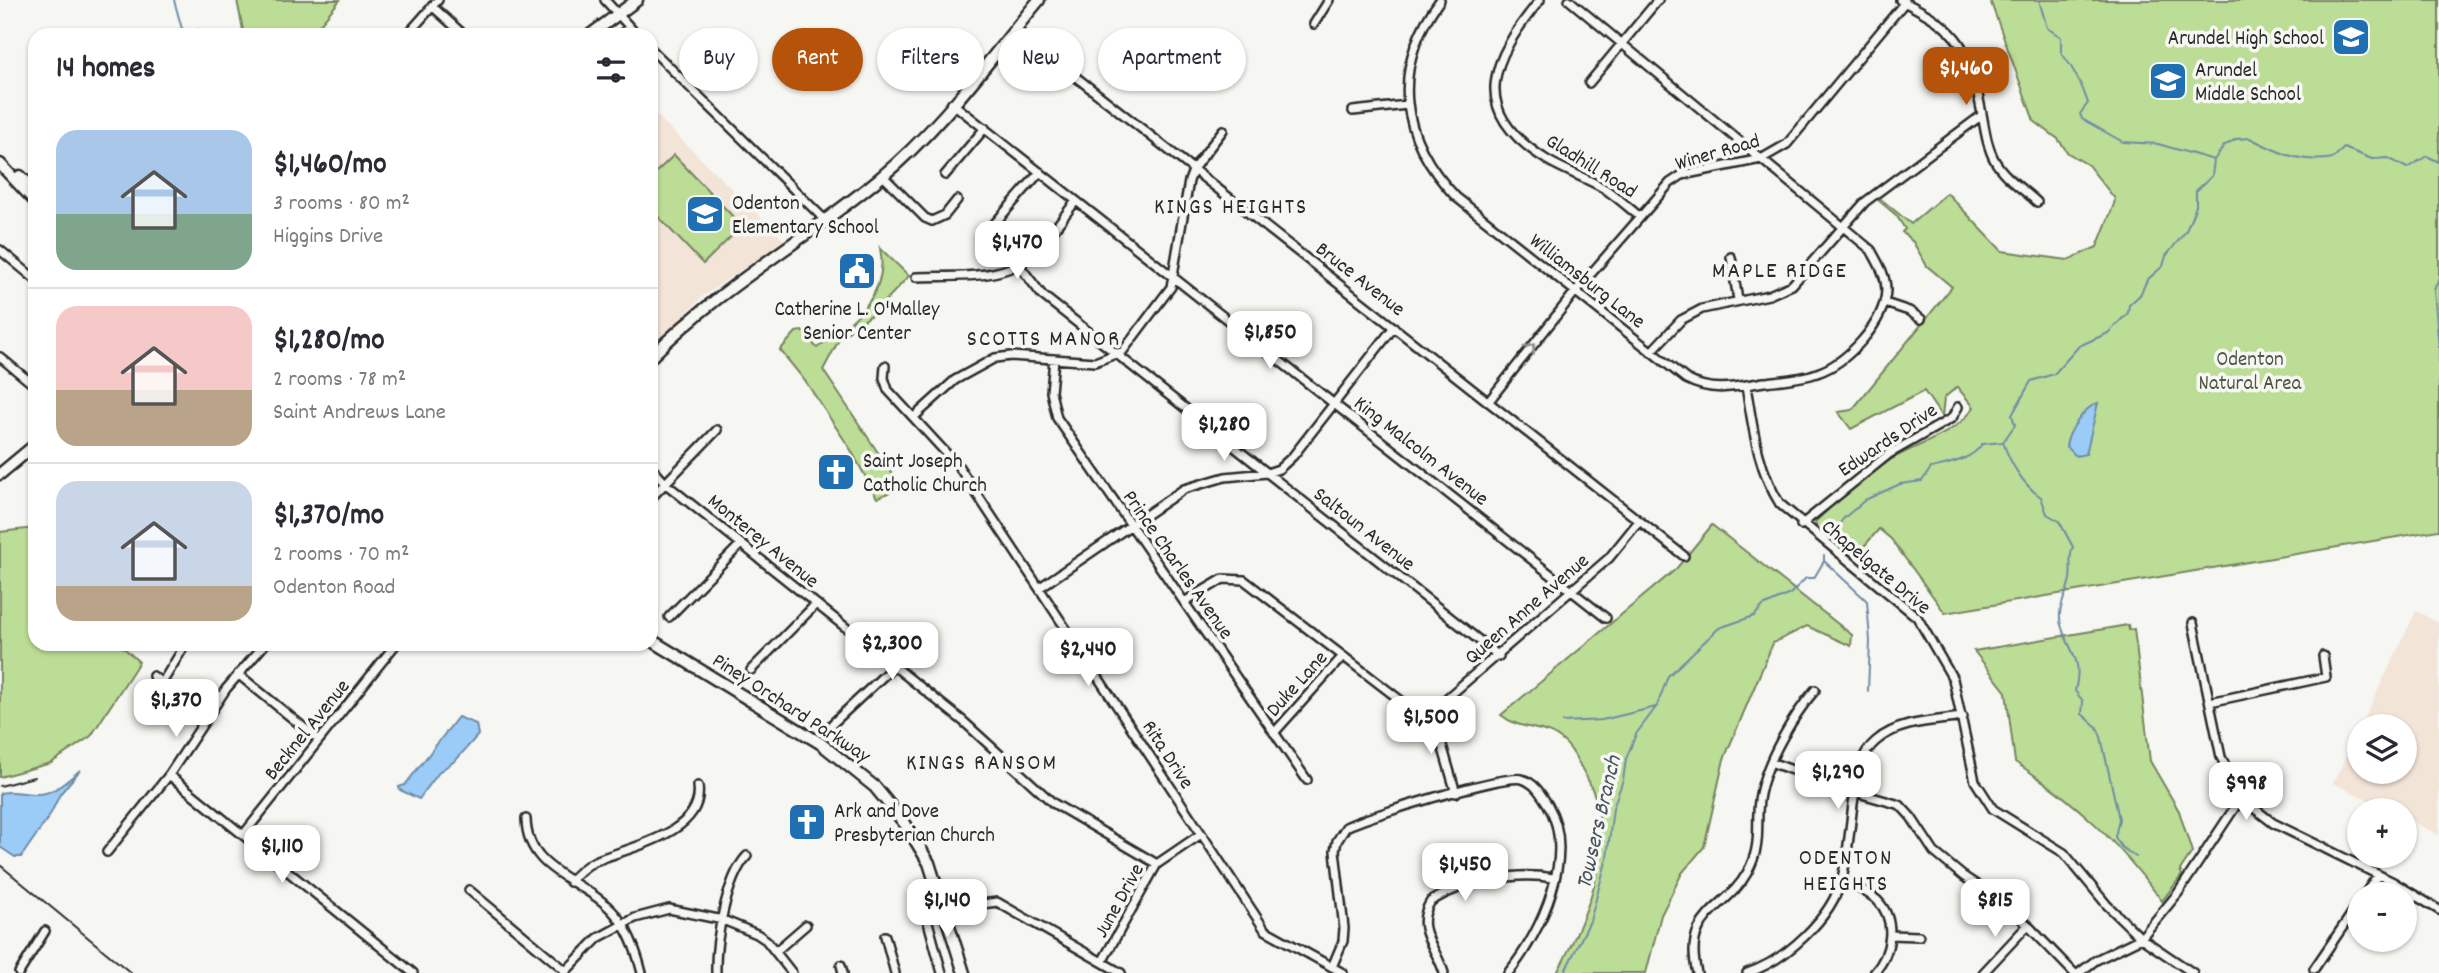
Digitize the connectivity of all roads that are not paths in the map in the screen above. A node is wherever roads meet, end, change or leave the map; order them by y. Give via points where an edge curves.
1 (605, 0) edge
2 (637, 0) edge
3 (1039, 0) edge
4 (1329, 0) edge
5 (1440, 0) edge
6 (1540, 0) edge
7 (1569, 0) edge
8 (1658, 0) edge
9 (1903, 1) edge
10 (435, 3) edge
11 (618, 15) junction
12 (1314, 24) dead end
13 (629, 27) edge
14 (413, 28) edge
15 (458, 28) edge
16 (600, 28) edge
17 (1016, 28) edge
18 (1622, 44) junction
19 (998, 49) edge
20 (658, 56) edge
21 (1084, 83) edge
22 (1589, 83) dead end
23 (953, 103) junction
24 (1407, 105) junction
25 (1353, 111) dead end
26 (1982, 115) junction
27 (985, 128) junction
28 (1223, 130) dead end
29 (1761, 159) junction
30 (0, 161) edge
31 (1194, 169) junction
32 (1040, 172) junction
33 (945, 175) dead end
34 (883, 176) junction
35 (28, 184) edge
36 (28, 193) edge
37 (957, 200) dead end
38 (1076, 201) junction
39 (2037, 202) dead end
40 (1639, 216) junction
41 (824, 219) junction
42 (1843, 228) junction
43 (988, 231) dead end
44 (0, 250) edge
45 (1731, 257) dead end
46 (1019, 265) junction
47 (28, 273) edge
48 (916, 277) dead end
49 (1175, 277) junction
50 (1575, 292) junction
51 (1738, 300) junction
52 (1885, 303) junction
53 (1921, 320) dead end
54 (1394, 327) junction
55 (658, 351) edge
56 (1651, 352) junction
57 (1116, 354) junction
58 (0, 357) edge
59 (1054, 359) junction
60 (885, 366) dead end
61 (28, 380) edge
62 (1746, 386) junction
63 (1489, 401) junction
64 (1335, 404) junction
65 (1958, 407) dead end
66 (914, 417) junction
67 (717, 429) dead end
68 (28, 450) edge
69 (18, 458) junction
70 (0, 464) edge
71 (1267, 473) junction
72 (0, 474) edge
73 (658, 475) edge
74 (666, 484) junction
75 (658, 491) edge
76 (1639, 521) junction
77 (1131, 525) junction
78 (1801, 525) junction
79 (741, 544) junction
80 (1684, 556) dead end
81 (1039, 588) junction
82 (1572, 591) junction
83 (1184, 602) junction
84 (816, 604) junction
85 (670, 617) dead end
86 (1606, 618) dead end
87 (2193, 623) dead end
88 (658, 644) edge
89 (181, 651) edge
90 (259, 651) edge
91 (390, 651) edge
92 (1343, 656) junction
93 (1499, 656) junction
94 (2323, 656) dead end
95 (894, 666) junction
96 (751, 670) dead end
97 (238, 674) junction
98 (153, 676) dead end
99 (162, 682) junction
100 (1815, 690) dead end
101 (2210, 702) junction
102 (1432, 711) junction
103 (1963, 717) junction
104 (205, 720) junction
105 (832, 724) dead end
106 (1274, 733) junction
107 (319, 740) junction
108 (1773, 763) junction
109 (169, 775) junction
110 (1307, 780) dead end
111 (698, 786) dead end
112 (1855, 792) junction
113 (1456, 793) junction
114 (2241, 798) junction
115 (526, 819) dead end
116 (1201, 834) junction
117 (243, 835) junction
118 (107, 852) dead end
119 (747, 856) dead end
120 (1157, 864) junction
121 (2378, 875) junction
122 (1553, 878) junction
123 (1842, 880) junction
124 (570, 882) junction
125 (2373, 882) edge
126 (469, 890) dead end
127 (968, 906) dead end
128 (2439, 910) edge
129 (925, 911) dead end
130 (723, 920) junction
131 (2347, 921) edge
132 (622, 925) junction
133 (806, 925) dead end
134 (2028, 925) junction
135 (45, 931) dead end
136 (1890, 935) junction
137 (885, 936) dead end
138 (1919, 936) dead end
139 (2141, 938) junction
140 (776, 951) junction
141 (1102, 962) junction
142 (1332, 967) junction
143 (2314, 969) dead end
144 (565, 972) edge
145 (19, 973) edge
146 (413, 973) edge
147 (642, 973) edge
148 (716, 973) edge
149 (792, 973) edge
150 (895, 973) edge
151 (942, 973) edge
152 (964, 973) edge
153 (1121, 973) edge
154 (1343, 973) edge
155 (1444, 973) edge
156 (1508, 973) edge
157 (1697, 973) edge
158 (1747, 973) edge
159 (1874, 973) edge
160 (1983, 973) edge
161 (2076, 973) edge
162 (2193, 973) edge

1 - 11 street
2 - 11 main road
3 - 17 main road
4 - 12 street
5 - 24 street, Williamsburg Lane via 1420,32 1412,57
6 - 40 street, Gladhill Road via 1513,34 1502,57 1493,89 1498,111 1513,132 1545,159 1604,188
7 - 18 street
8 - 18 street
9 - 26 street via 1932,15 1962,44
9 - 29 street, Winer Road via 1787,144
10 - 14 street
10 - 15 street
11 - 13 street
11 - 16 main road
18 - 22 street
18 - 29 street
19 - 23 main road
20 - 41 street
21 - 31 street, Bruce Avenue
23 - 27 street, King Malcolm Avenue
23 - 34 main road
24 - 25 street
24 - 50 street, Williamsburg Lane via 1421,152 1439,180
26 - 39 street via 1995,161
26 - 42 street via 1873,195
27 - 32 street, King Malcolm Avenue
27 - 33 street
28 - 31 street
29 - 40 street, Winer Road via 1682,175
29 - 42 street
30 - 35 main road
30 - 36 main road
31 - 49 street
31 - 54 street, Bruce Avenue
32 - 38 street, King Malcolm Avenue
32 - 43 street
34 - 37 street via 932,221 945,215
34 - 41 main road
38 - 46 street via 1035,253
38 - 49 street, King Malcolm Avenue
40 - 50 street, Winer Road
41 - 55 main road via 721,293
42 - 51 street via 1792,285
42 - 52 street via 1871,250 1882,269
44 - 47 street
45 - 51 street
46 - 48 street via 996,273
46 - 57 street, Saltoun Avenue via 1042,295
49 - 57 street via 1166,298
49 - 64 street, King Malcolm Avenue
50 - 56 street, Williamsburg Lane
63 -> 50 street, Winer Road
51 - 56 street via 1681,320
52 - 53 street
52 - 62 street, Williamsburg Lane via 1841,362 1817,373
54 - 63 street, Bruce Avenue
54 - 64 street
56 - 62 street, Williamsburg Lane via 1700,387
57 - 59 street via 1095,362
57 - 71 street, Saltoun Avenue
58 - 61 street
59 - 66 street via 1011,356 981,363
59 - 77 street, Prince Charles Avenue via 1051,392 1057,418
60 - 66 street, Rita Drive via 888,390
62 - 78 street, Chapelgate Drive via 1766,483
63 - 76 street, Bruce Avenue
64 - 71 street via 1293,456
64 - 82 street, King Malcolm Avenue
65 - 78 street, Edwards Drive via 1952,418 1889,454
66 - 81 street, Rita Drive via 959,467
67 - 74 street
68 - 69 main road
69 - 70 main road
69 - 72 main road
71 - 77 street via 1203,481
71 - 93 street, Saltoun Avenue
73 - 74 street, Monterey Avenue
74 - 75 street
74 - 79 street, Monterey Avenue
76 - 80 street, Bruce Avenue
76 - 82 street, Queen Anne Avenue via 1609,558
77 - 81 street
77 - 83 street, Prince Charles Avenue
78 - 103 street, Chapelgate Drive via 1917,617 1954,679
79 - 84 street, Monterey Avenue
79 - 85 street
81 - 116 street, Rita Drive
82 - 86 street, King Malcolm Avenue
82 - 93 street, Queen Anne Avenue
83 - 92 street via 1223,579 1244,580
83 - 106 street, Prince Charles Avenue
84 - 95 street, Monterey Avenue
84 - 96 street
87 - 101 street
88 - 152 main road, Piney Orchard Parkway via 820,743 876,787 929,863
89 - 99 street
90 - 97 street
91 - 107 street, Becknel Avenue
92 - 102 street via 1408,706
92 - 106 street, Duke Lane
93 - 102 street, Queen Anne Avenue
94 - 101 street via 2326,677
95 - 105 street
95 - 120 street, Monterey Avenue via 993,746 1054,803
97 - 104 street
97 - 107 street
98 - 99 street
99 - 104 street
100 - 108 street via 1798,710
101 - 114 street via 2221,757
102 - 113 street
103 - 112 street via 1905,727 1882,736 1863,755
103 - 139 street, Chapelgate Drive via 1982,797 2007,820 2064,853
104 - 109 street
106 - 110 street, Prince Charles Avenue
107 - 117 street, Becknel Avenue
108 - 112 street
108 - 157 street via 1760,792 1757,851 1746,876 1702,923 1695,942
109 - 117 street
109 - 118 street
111 - 124 street via 694,807 667,834 595,861
112 - 123 street
112 - 134 street via 1900,806 1947,864 1990,892
113 - 122 street via 1508,778 1530,782 1557,820 1560,835
113 - 142 street via 1354,823 1341,833 1335,851 1344,928
114 - 121 street via 2273,823
114 - 139 street via 2178,893
115 - 124 street via 528,839 537,854
116 - 120 street, June Drive
116 - 142 street, Rita Drive via 1265,930
117 - 146 street
119 - 130 street via 737,869
120 - 141 street, June Drive
121 - 125 street
121 - 128 street
122 - 155 street via 1507,876 1431,901 1424,931
122 - 156 street via 1541,923
123 - 136 street via 1878,901
123 - 158 street via 1802,940
124 - 132 street via 609,908
126 - 144 street
127 - 141 street via 997,902
129 - 151 street
130 - 132 street via 669,909
130 - 140 street via 757,934
130 - 148 street
131 - 143 street
132 - 144 street via 589,945
132 - 147 street
133 - 140 street
134 - 160 street
134 - 161 street
135 - 145 street
136 - 138 street
136 - 159 street via 1888,951
137 - 150 street
139 - 161 street
139 - 162 street, Chapelgate Drive
140 - 149 street
141 - 153 street
142 - 154 street, Rita Drive

